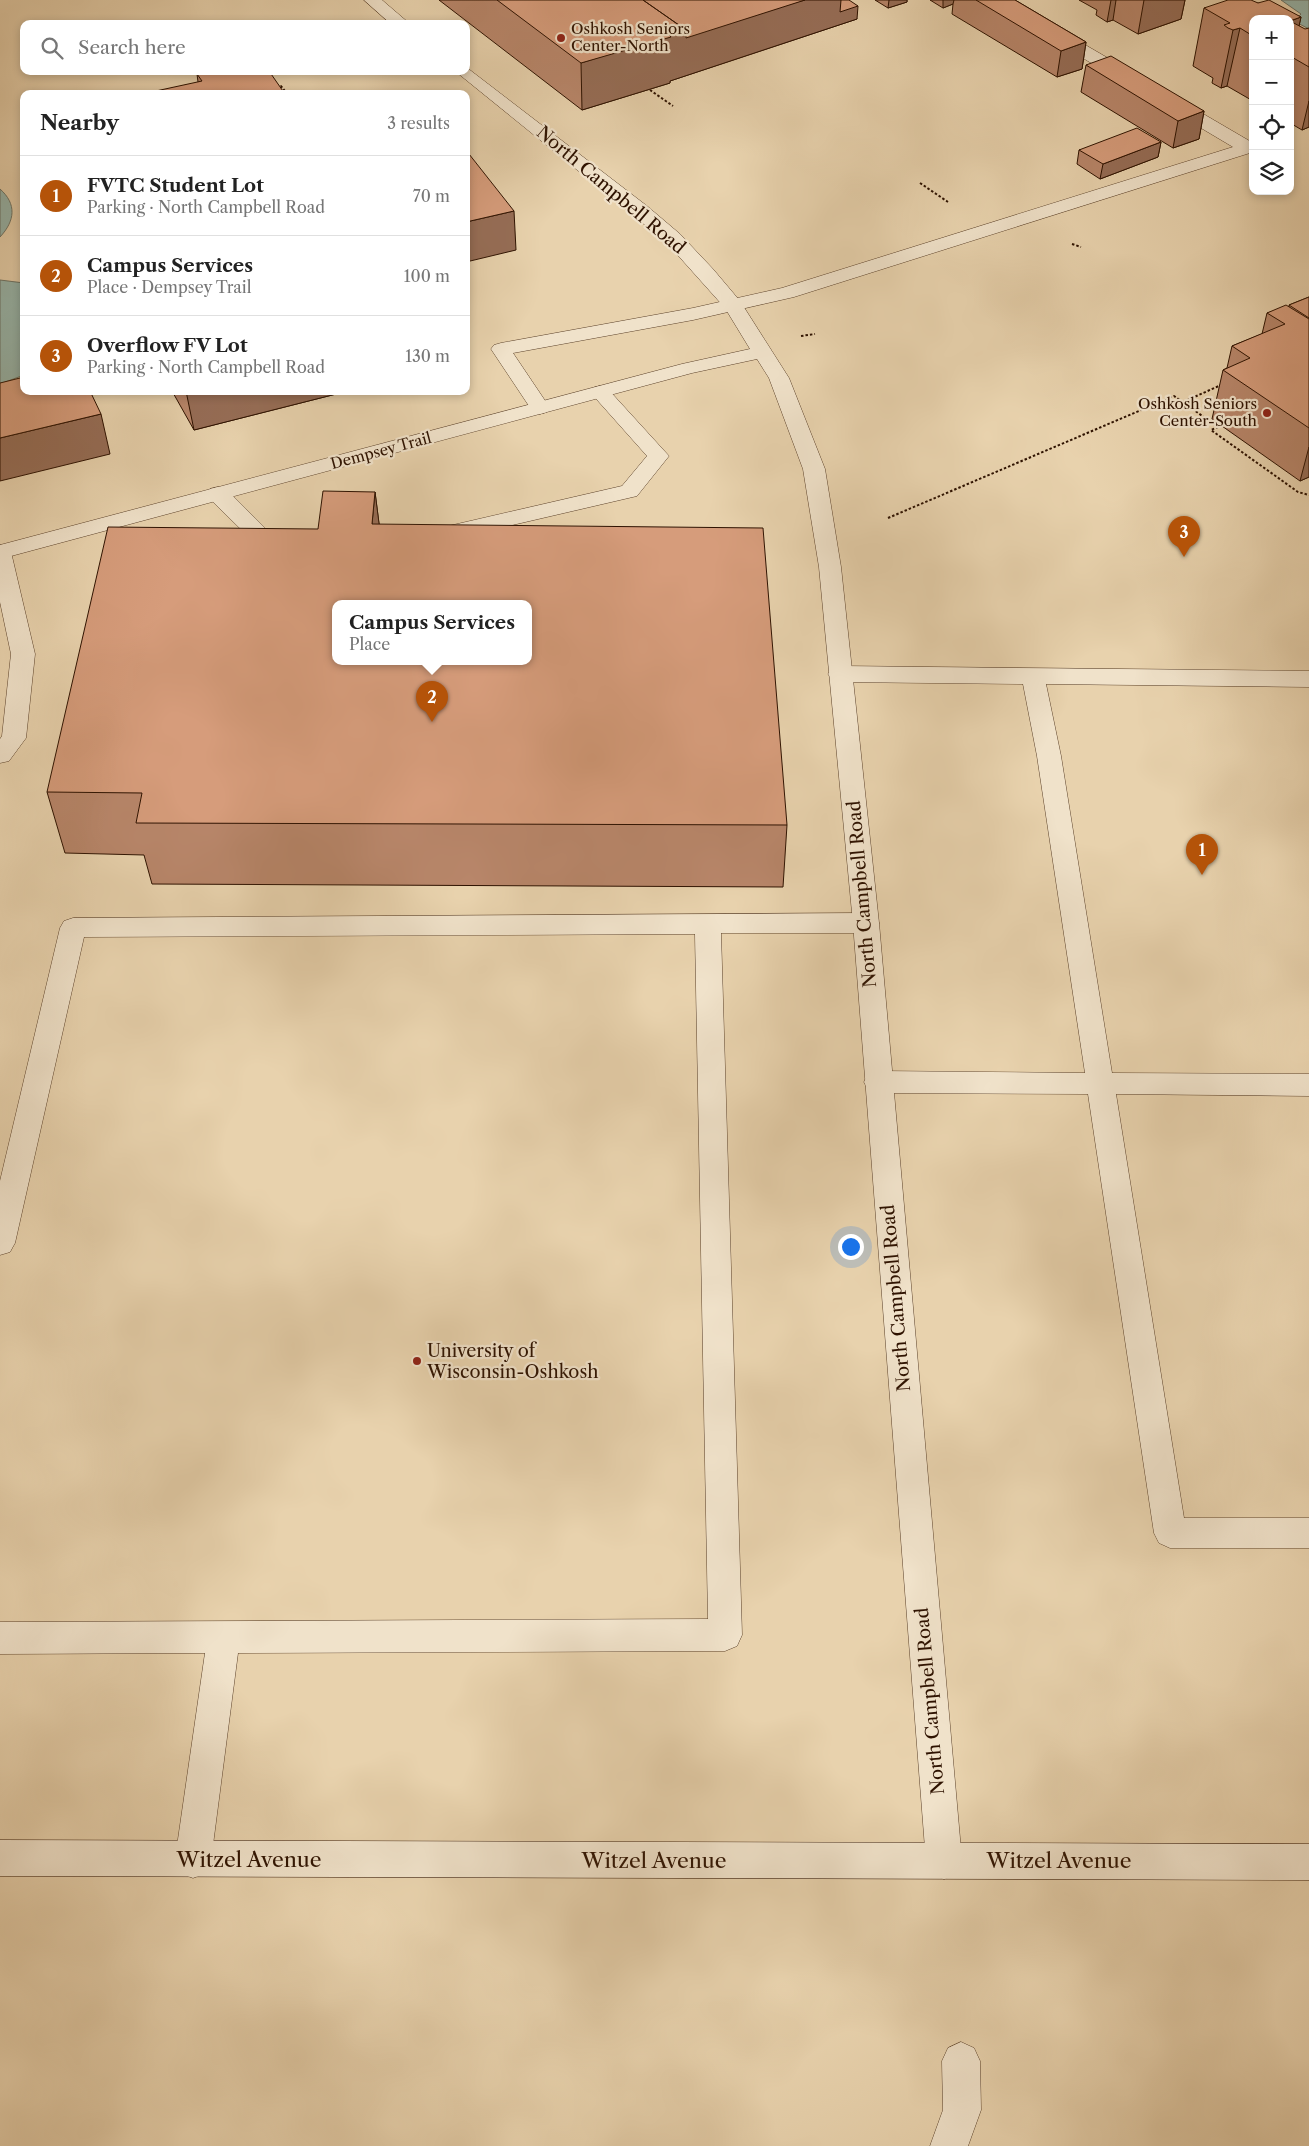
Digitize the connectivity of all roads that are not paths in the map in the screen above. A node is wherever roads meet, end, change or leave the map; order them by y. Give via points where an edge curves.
1 (372, 0) edge
2 (996, 0) edge
3 (397, 20) edge
4 (468, 75) edge
5 (733, 305) junction
6 (762, 352) junction
7 (600, 392) junction
8 (540, 408) junction
9 (218, 494) junction
10 (424, 536) edge
11 (299, 543) edge
12 (0, 552) edge
13 (840, 674) junction
14 (1033, 676) junction
15 (1309, 679) edge
16 (0, 755) edge
17 (866, 923) junction
18 (708, 924) junction
19 (878, 1082) junction
20 (1100, 1083) junction
21 (1309, 1085) edge
22 (0, 1243) edge
23 (1309, 1533) edge
24 (224, 1636) junction
25 (0, 1638) edge
26 (0, 1858) edge
27 (192, 1860) junction
28 (944, 1861) junction
29 (1309, 1862) edge
30 (962, 2061) dead end
31 (950, 2146) edge

1 - 3 street
2 - 5 street via 1248,148 787,293
4 - 5 street, North Campbell Road via 673,238
5 - 6 street, North Campbell Road
5 - 8 street via 501,349
6 - 7 street, Dempsey Trail
6 - 13 street, North Campbell Road via 779,378 814,469 830,567
7 - 8 street, Dempsey Trail
7 - 10 street via 658,456 628,491 444,535
8 - 9 street, Dempsey Trail
9 - 11 street via 270,545
9 - 12 street, Dempsey Trail
12 - 16 street via 23,654 14,738
13 - 14 street
13 - 17 street, North Campbell Road
14 - 15 street
14 - 20 street via 1050,756
17 - 18 street
17 - 19 street, North Campbell Road
18 - 22 street via 73,928
18 - 24 street via 725,1635
19 - 20 street
19 - 28 street, North Campbell Road
20 - 21 street
20 - 23 street via 1170,1533
24 - 25 street
24 - 27 street
26 - 27 street, Witzel Avenue
27 - 28 street, Witzel Avenue
28 - 29 street, Witzel Avenue
30 - 31 street via 962,2110

